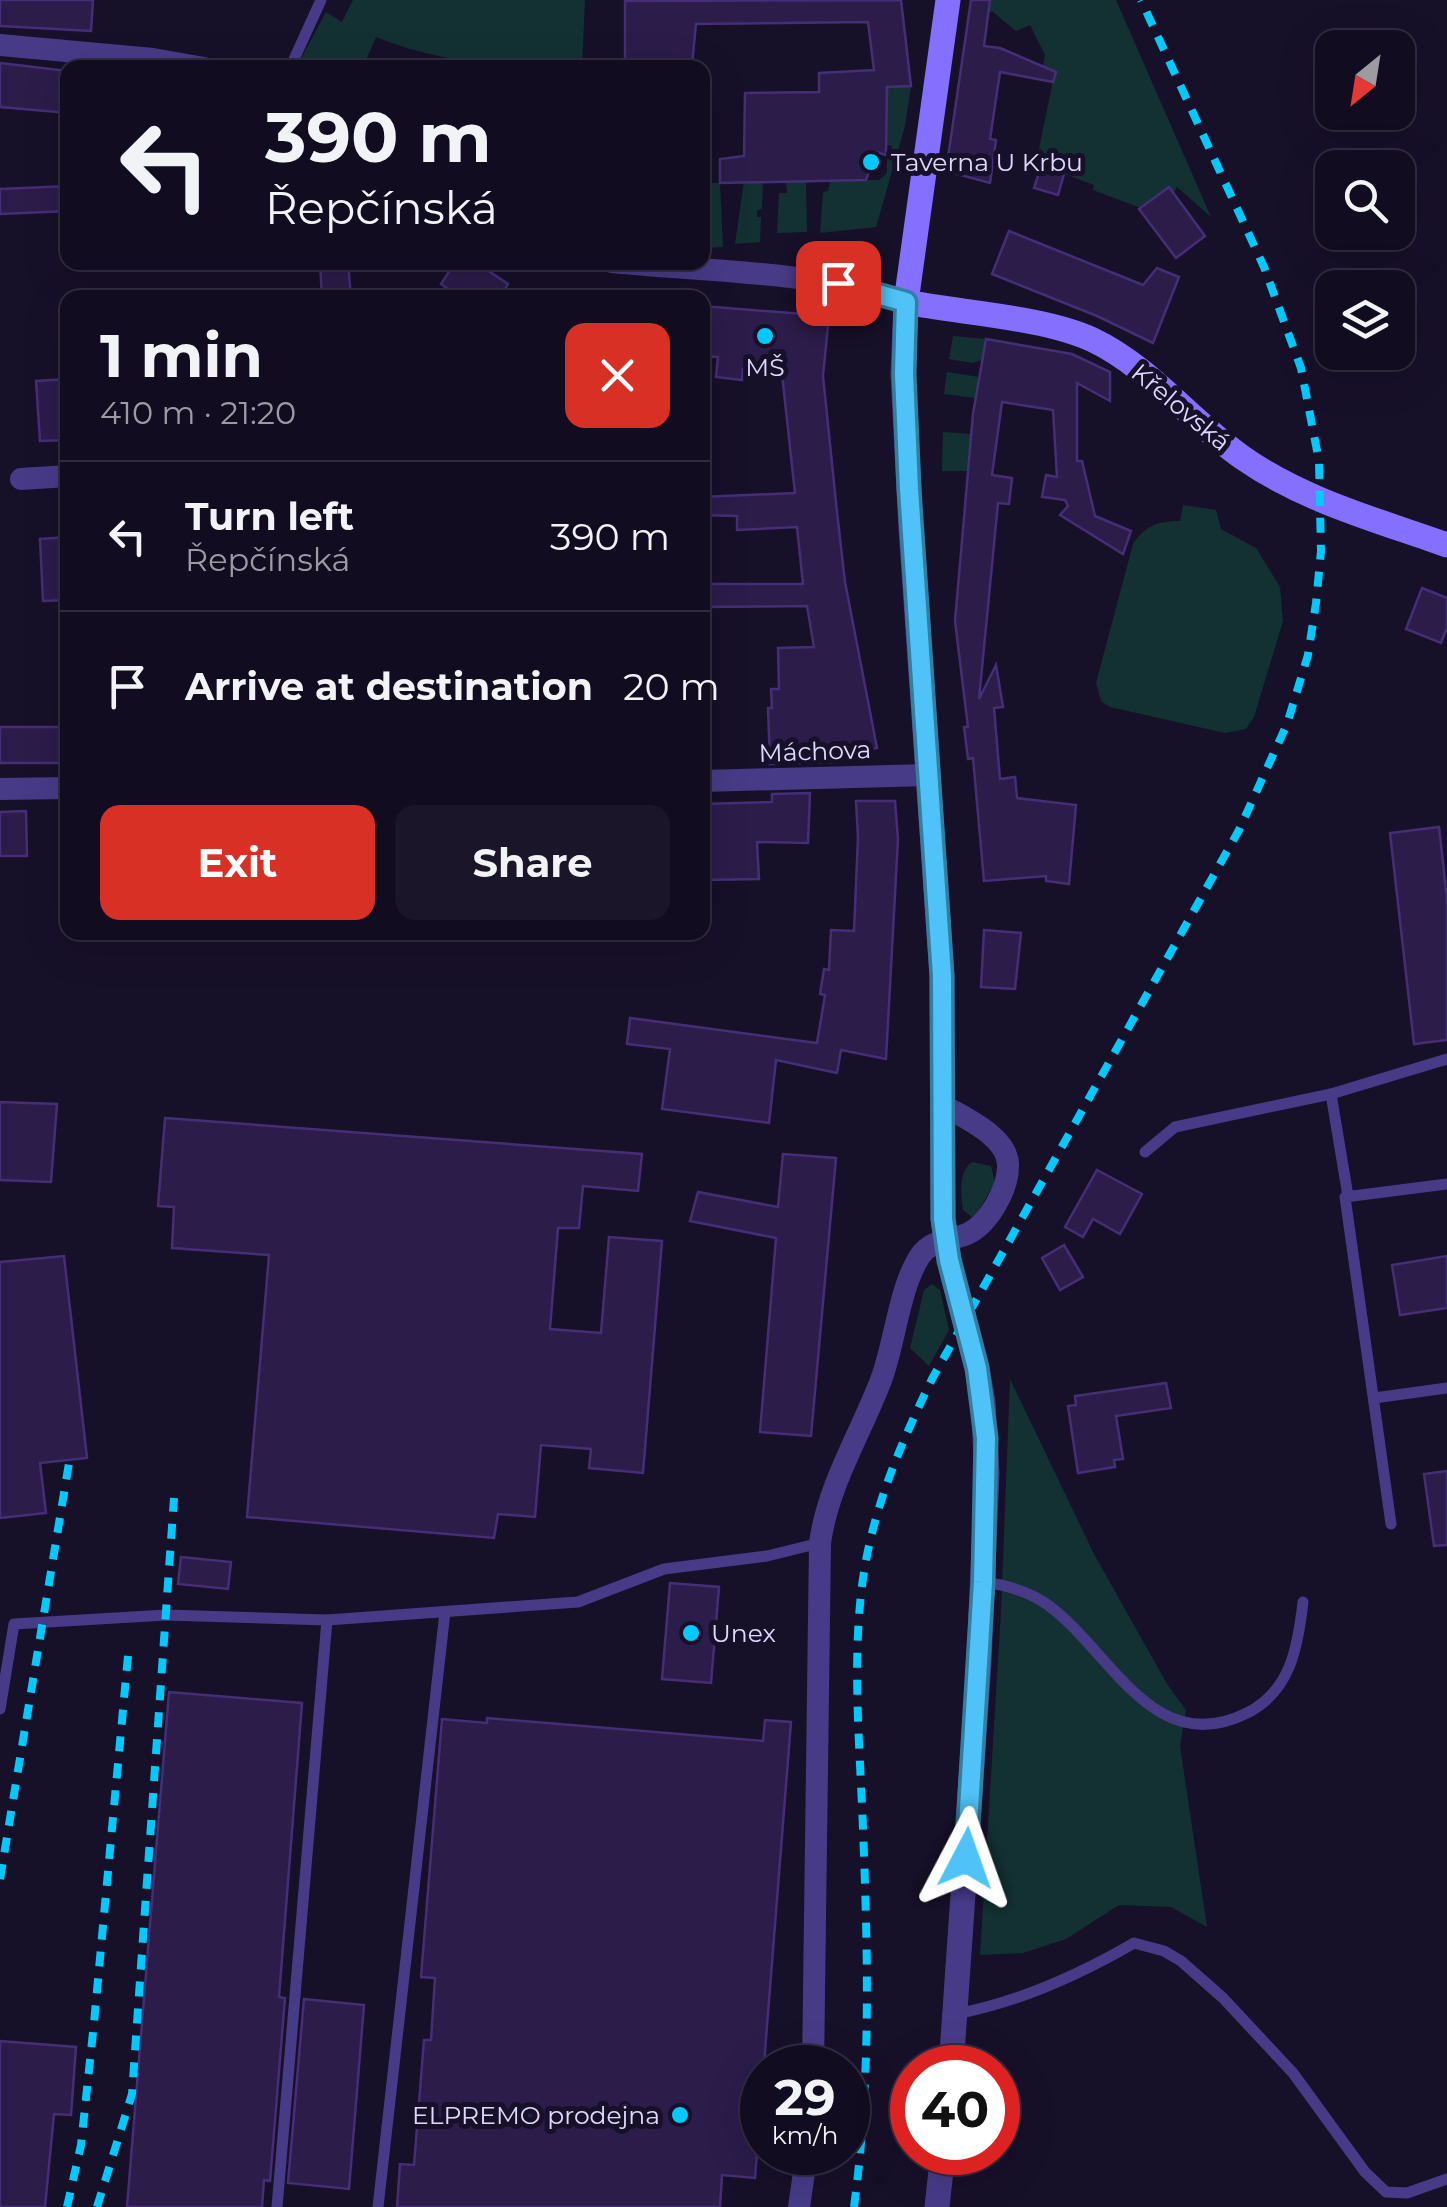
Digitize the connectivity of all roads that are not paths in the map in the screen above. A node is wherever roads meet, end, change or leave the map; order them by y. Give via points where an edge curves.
1 (321, 0) edge
2 (948, 0) edge
3 (0, 46) edge
4 (159, 60) edge
5 (294, 60) edge
6 (710, 269) edge
7 (906, 302) junction
8 (60, 476) edge
9 (20, 479) dead end
10 (1447, 545) edge
11 (916, 775) junction
12 (710, 780) edge
13 (60, 788) edge
14 (0, 789) edge
15 (1447, 1059) edge
16 (1331, 1094) junction
17 (942, 1105) junction
18 (1146, 1152) dead end
19 (1447, 1184) edge
20 (1348, 1196) junction
21 (946, 1240) junction
22 (1447, 1388) edge
23 (1374, 1398) junction
24 (1391, 1524) dead end
25 (820, 1544) junction
26 (983, 1582) junction
27 (1303, 1602) dead end
28 (445, 1612) junction
29 (327, 1620) junction
30 (0, 1624) edge
31 (14, 1624) junction
32 (0, 1708) edge
33 (956, 2014) junction
34 (814, 2045) edge
35 (953, 2045) edge
36 (804, 2175) edge
37 (940, 2175) edge
38 (1447, 2179) edge
39 (278, 2207) edge
40 (378, 2207) edge
41 (800, 2207) edge
42 (937, 2207) edge

1 - 5 lane
2 - 7 main road
3 - 4 street
6 - 7 street via 798,276
7 - 10 main road, Křelovská via 1054,327 1092,340 1280,482
7 - 11 street
8 - 9 street
11 - 12 street, Máchova
11 - 17 street via 942,976
13 - 14 street
15 - 16 lane
16 - 18 lane via 1175,1126
16 - 20 lane
17 - 21 street
17 - 21 street via 990,1135 1009,1169 985,1219
19 - 20 lane
20 - 23 lane
21 - 25 street via 924,1251 912,1272 882,1378 824,1511
21 - 26 street via 983,1402
22 - 23 lane
23 - 24 lane
25 - 28 lane via 664,1568 578,1602
25 - 34 street
26 - 27 lane via 1046,1602 1142,1702 1172,1720 1200,1724 1240,1717 1272,1696 1292,1662
26 - 33 street
28 - 29 lane
28 - 40 lane
29 - 31 lane via 166,1615
29 - 39 lane
30 - 31 lane
31 - 32 lane
33 - 35 street
33 - 38 lane via 1009,2002 1134,1943 1164,1951 1223,1998 1386,2192 1407,2193
36 - 41 street
37 - 42 street

